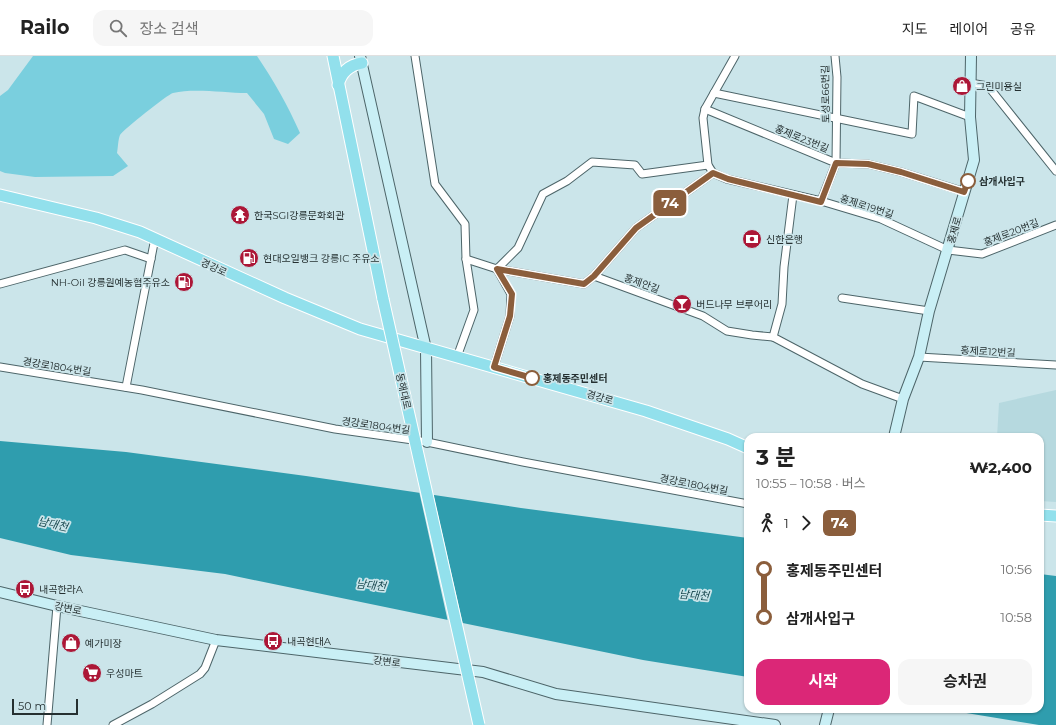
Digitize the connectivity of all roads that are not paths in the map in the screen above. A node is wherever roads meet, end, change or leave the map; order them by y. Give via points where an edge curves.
1 (333, 56) edge
2 (415, 56) edge
3 (735, 56) edge
4 (834, 56) edge
5 (971, 56) edge
6 (361, 60) edge
7 (970, 83) junction
8 (338, 85) junction
9 (714, 93) junction
10 (705, 109) junction
11 (970, 117) junction
12 (836, 119) junction
13 (836, 163) junction
14 (708, 165) junction
15 (1056, 171) edge
16 (713, 173) junction
17 (964, 192) junction
18 (0, 195) edge
19 (792, 195) junction
20 (821, 202) junction
21 (1056, 225) edge
22 (155, 238) junction
23 (948, 250) junction
24 (151, 259) junction
25 (466, 260) junction
26 (497, 269) junction
27 (594, 276) junction
28 (0, 284) edge
29 (842, 298) dead end
30 (929, 311) junction
31 (773, 336) junction
32 (426, 348) junction
33 (457, 357) junction
34 (919, 357) junction
35 (1056, 365) edge
36 (0, 367) edge
37 (494, 367) junction
38 (126, 387) junction
39 (903, 399) junction
40 (895, 433) edge
41 (427, 442) junction
42 (744, 446) edge
43 (744, 503) edge
44 (1044, 515) edge
45 (1056, 516) edge
46 (0, 592) edge
47 (57, 606) junction
48 (216, 640) junction
49 (828, 713) edge
50 (47, 725) edge
51 (113, 725) edge
52 (479, 725) edge
53 (776, 725) edge
54 (825, 725) edge

1 - 8 main road, 동해대로
2 - 25 street via 435,184 465,224
3 - 9 street
4 - 12 street, 토성로66번길 via 837,77
5 - 7 street, 홍제로
6 - 8 main road via 347,69 340,77
6 - 32 street
7 - 11 street, 홍제로
7 - 15 street via 988,86
8 - 52 main road, 동해대로, bridge via 383,299
9 - 10 street
9 - 12 street
10 - 13 street, 홍제로23번길
10 - 14 street via 703,118
11 - 12 street via 914,96 912,134
11 - 17 street, 홍제로 via 974,160
12 - 13 street, 토성로66번길
13 - 17 street, 홍제로23번길 via 868,164
13 - 20 street, 토성로66번길
14 - 16 street
14 - 26 street via 642,174 635,165 592,162 567,181 543,194 518,248
16 - 19 street, 홍제로19번길
16 - 27 street via 636,228
17 - 23 street, 홍제로
18 - 22 main road, 경강로 via 96,218
19 - 20 street, 홍제로19번길
19 - 31 street via 782,304
20 - 23 street, 홍제로19번길 via 881,219
21 - 23 street, 홍제로20번길 via 982,254
22 - 24 street
22 - 32 main road, 경강로 via 285,298 360,329
23 - 30 street, 홍제로
24 - 28 street via 125,250
24 - 38 street
25 - 26 street
25 - 33 street via 474,310
26 - 27 street via 584,284
26 - 37 street via 512,294 510,316
27 - 31 street, 홍제안길 via 702,316 727,330
29 - 30 street
30 - 34 street, 홍제로
31 - 39 street via 862,384
32 - 33 main road, 경강로
32 - 41 street
33 - 37 main road, 경강로
34 - 35 street, 홍제로12번길
34 - 39 street, 홍제로
36 - 38 street, 경강로1804번길
37 - 42 main road, 경강로 via 646,411
38 - 41 street, 경강로1804번길 via 335,429
39 - 40 street, 홍제로
41 - 43 street, 경강로1804번길
44 - 45 main road
46 - 47 street, 강변로
47 - 48 street, 강변로
47 - 50 street
48 - 51 street via 200,674
48 - 53 street, 강변로 via 483,672 556,694
49 - 54 street

